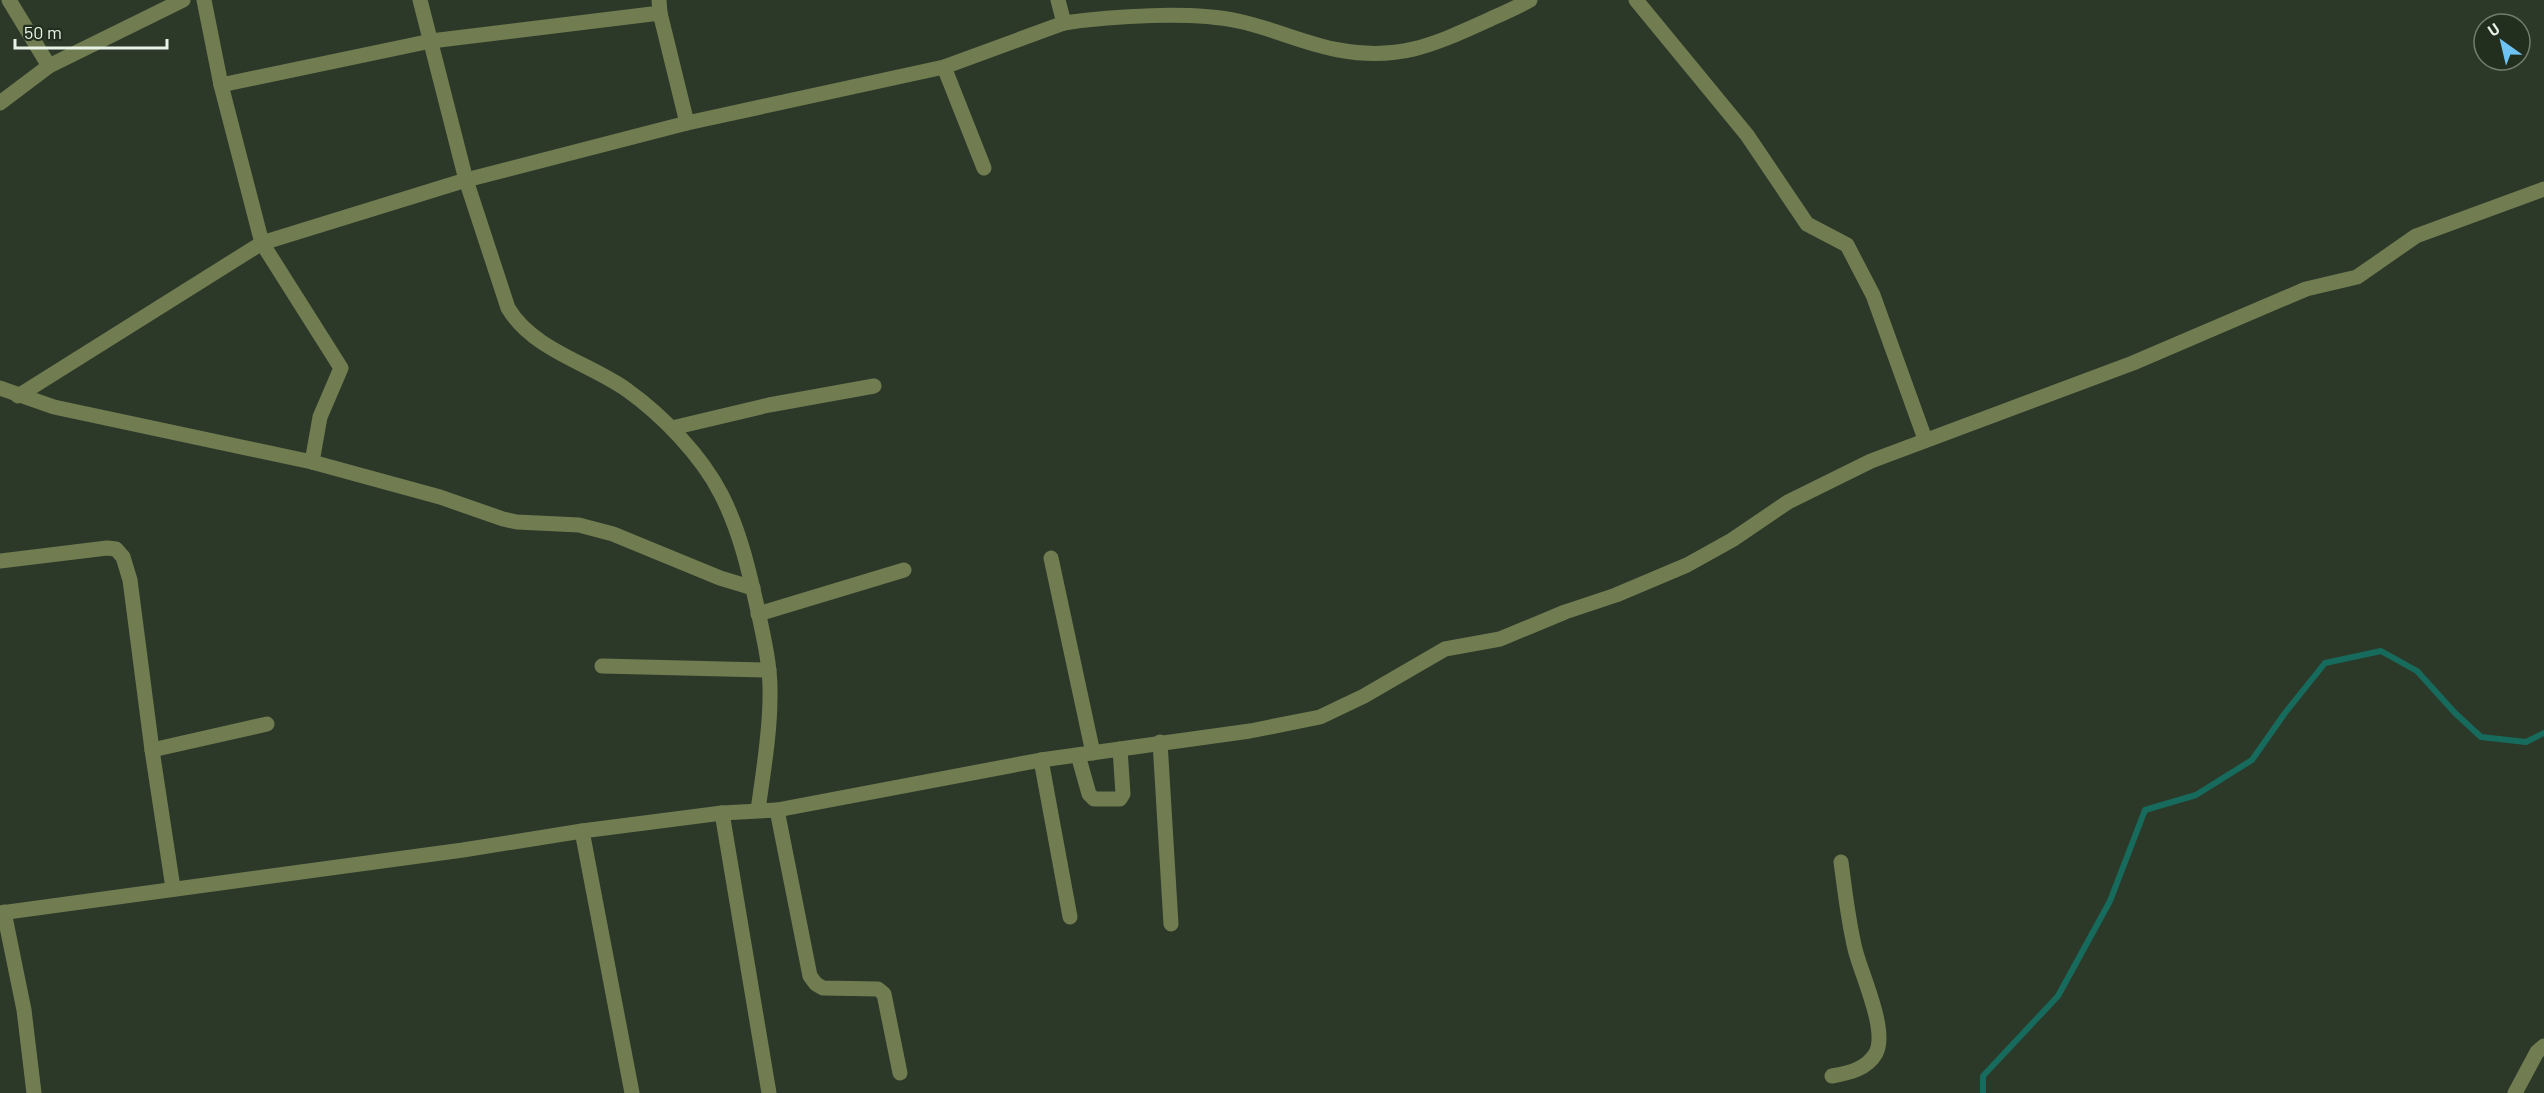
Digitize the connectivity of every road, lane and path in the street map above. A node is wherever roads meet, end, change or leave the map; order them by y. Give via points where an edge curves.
1 (9, 0) edge
2 (183, 0) edge
3 (204, 0) edge
4 (420, 0) edge
5 (1058, 0) edge
6 (1530, 0) edge
7 (1636, 0) edge
8 (660, 6) edge
9 (1065, 23) junction
10 (431, 41) junction
11 (49, 66) junction
12 (944, 67) junction
13 (220, 85) junction
14 (0, 103) edge
15 (687, 123) junction
16 (984, 168) dead end
17 (466, 180) junction
18 (2544, 189) edge
19 (262, 243) junction
20 (874, 386) dead end
21 (0, 388) edge
22 (18, 396) junction
23 (672, 428) junction
24 (1925, 440) junction
25 (312, 462) junction
26 (1051, 558) dead end
27 (0, 561) edge
28 (904, 570) dead end
29 (753, 588) junction
30 (758, 614) junction
31 (602, 666) dead end
32 (769, 670) junction
33 (267, 724) dead end
34 (1160, 742) junction
35 (1120, 749) junction
36 (152, 750) junction
37 (1085, 754) junction
38 (1041, 760) junction
39 (758, 810) junction
40 (777, 810) junction
41 (722, 813) junction
42 (582, 831) junction
43 (1842, 868) dead end
44 (172, 888) junction
45 (2, 913) edge
46 (1070, 917) dead end
47 (1171, 924) dead end
48 (2544, 1046) edge
49 (900, 1073) dead end
50 (1832, 1076) dead end
51 (34, 1093) edge
52 (632, 1093) edge
53 (769, 1093) edge
54 (2515, 1093) edge

1 - 11 street
2 - 11 street
3 - 13 street
4 - 10 street
5 - 9 street
6 - 9 street via 1432,46 1365,54 1337,50 1238,21 1206,17 1094,18
7 - 24 street via 1747,135 1807,224 1847,245 1873,295
8 - 10 street
8 - 15 street
9 - 12 street
10 - 13 street
10 - 17 street
11 - 14 street
12 - 15 street
12 - 16 street
13 - 19 street
15 - 17 street
17 - 19 street
17 - 23 street via 515,320 543,342 626,389
18 - 24 street via 2416,236 2357,278 2306,289 2133,363
19 - 22 street
19 - 25 street via 341,368 320,417
20 - 23 street
21 - 22 street
22 - 25 street via 168,433
23 - 29 street via 721,492
24 - 34 street via 1788,501 1687,565 1500,639 1445,649 1320,717 1250,731
25 - 29 street via 440,497 503,519 579,525 613,534
26 - 37 street
27 - 36 street via 98,549 116,549 123,557 130,580
28 - 30 street
29 - 30 street
30 - 32 street
31 - 32 street
32 - 39 street via 768,726
33 - 36 street
34 - 35 street
34 - 47 street
35 - 37 street
35 - 37 street via 1120,799 1094,799 1089,794
36 - 44 street
37 - 38 street
38 - 40 street
38 - 46 street
39 - 40 street
39 - 41 street
40 - 49 street via 810,976 823,988 878,990 884,994
41 - 42 street
41 - 53 street
42 - 44 street
42 - 52 street
43 - 50 street via 1855,950 1879,1040 1876,1053 1863,1066
44 - 45 street
45 - 51 street via 24,1010
48 - 54 street

